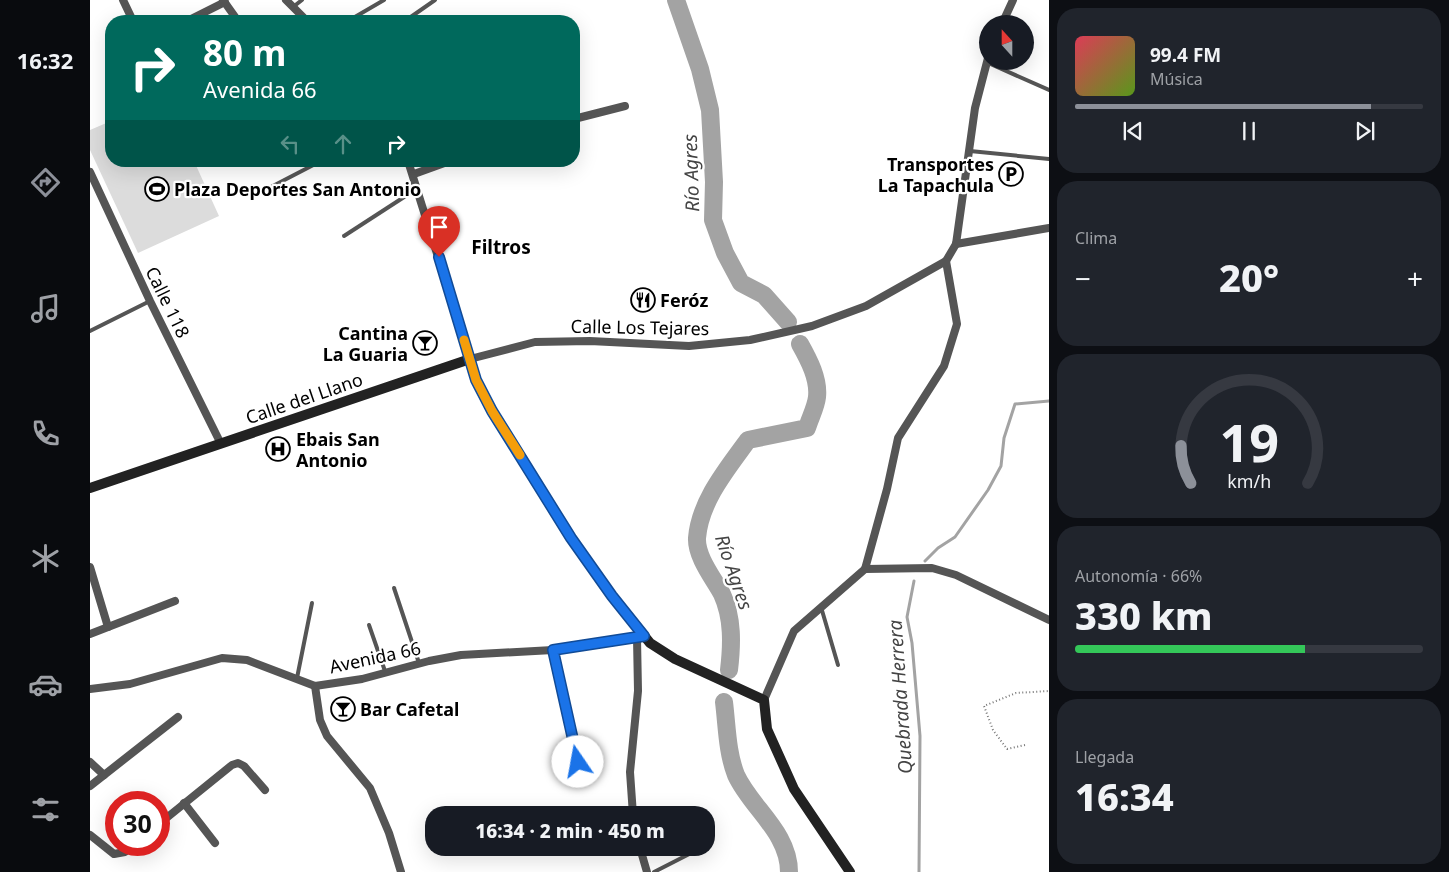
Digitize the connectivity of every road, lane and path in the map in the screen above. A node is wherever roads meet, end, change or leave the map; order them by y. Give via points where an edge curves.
1 (123, 0) edge
2 (286, 0) edge
3 (302, 0) edge
4 (384, 0) edge
5 (435, 0) edge
6 (1013, 0) edge
7 (224, 1) edge
8 (293, 7) junction
9 (129, 15) edge
10 (198, 15) edge
11 (234, 15) edge
12 (301, 15) edge
13 (358, 15) edge
14 (414, 15) edge
15 (1006, 15) edge
16 (984, 70) edge
17 (1008, 70) edge
18 (1049, 90) edge
19 (625, 106) dead end
20 (580, 118) edge
21 (970, 151) junction
22 (1049, 159) edge
23 (309, 167) edge
24 (411, 167) edge
25 (433, 167) edge
26 (90, 172) edge
27 (414, 174) junction
28 (269, 188) dead end
29 (418, 188) junction
30 (1049, 228) edge
31 (344, 236) dead end
32 (956, 244) junction
33 (946, 261) junction
34 (150, 301) junction
35 (90, 331) edge
36 (470, 358) junction
37 (221, 444) junction
38 (90, 488) edge
39 (90, 567) edge
40 (865, 569) junction
41 (394, 588) dead end
42 (175, 601) dead end
43 (312, 603) dead end
44 (821, 607) junction
45 (1049, 620) edge
46 (369, 625) dead end
47 (108, 627) junction
48 (90, 634) edge
49 (640, 637) junction
50 (553, 650) junction
51 (419, 663) junction
52 (838, 665) dead end
53 (386, 674) junction
54 (297, 681) junction
55 (315, 686) junction
56 (90, 689) edge
57 (1049, 691) edge
58 (764, 700) junction
59 (178, 718) dead end
60 (1024, 745) dead end
61 (90, 762) edge
62 (104, 775) junction
63 (582, 781) dead end
64 (90, 786) edge
65 (265, 790) dead end
66 (184, 803) junction
67 (632, 806) edge
68 (170, 815) edge
69 (90, 836) edge
70 (215, 843) dead end
71 (105, 847) edge
72 (642, 856) edge
73 (685, 856) edge
74 (401, 872) edge
75 (647, 872) edge
76 (654, 872) edge
77 (850, 872) edge

1 - 9 street
2 - 8 street
3 - 8 lane
4 - 13 lane
5 - 14 lane
6 - 15 street
7 - 10 street
7 - 11 street
8 - 12 street
16 - 21 street via 975,108
17 - 18 lane
19 - 20 street
21 - 22 lane
21 - 32 street
23 - 28 lane
24 - 27 street
25 - 27 street
26 - 34 street, Calle 118
27 - 29 street
29 - 31 lane
29 - 36 street
30 - 32 street
32 - 33 street
33 - 36 street, Calle Los Tejares via 866,306 812,326 750,340 689,346 535,342
33 - 40 street via 957,324 944,366 898,438
34 - 35 lane
34 - 37 street, Calle 118
36 - 37 main road, Calle del Llano
36 - 49 main road via 476,380 492,411 571,538
37 - 38 main road, Calle del Llano
39 - 47 street
40 - 44 street
40 - 45 street via 932,568 964,579
41 - 51 lane
42 - 47 street
43 - 54 lane
44 - 52 lane
44 - 58 street via 794,631
46 - 53 lane
47 - 48 street
49 - 50 street, Avenida 66
49 - 58 main road via 661,652
49 - 67 street via 630,772
50 - 51 street, Avenida 66 via 461,655
50 - 63 street
51 - 53 street, Avenida 66
53 - 55 street, Avenida 66
54 - 55 street, Avenida 66
54 - 56 street, Avenida 66 via 246,660 222,658 130,684
55 - 74 street via 320,720 327,736 370,788
57 - 60 path via 1016,693 984,706 993,730 1007,748
58 - 77 main road via 767,729 794,789
59 - 62 street
61 - 62 street
62 - 64 street
65 - 66 street via 238,763
66 - 68 street
66 - 70 street
69 - 71 street
72 - 75 street
73 - 76 lane

